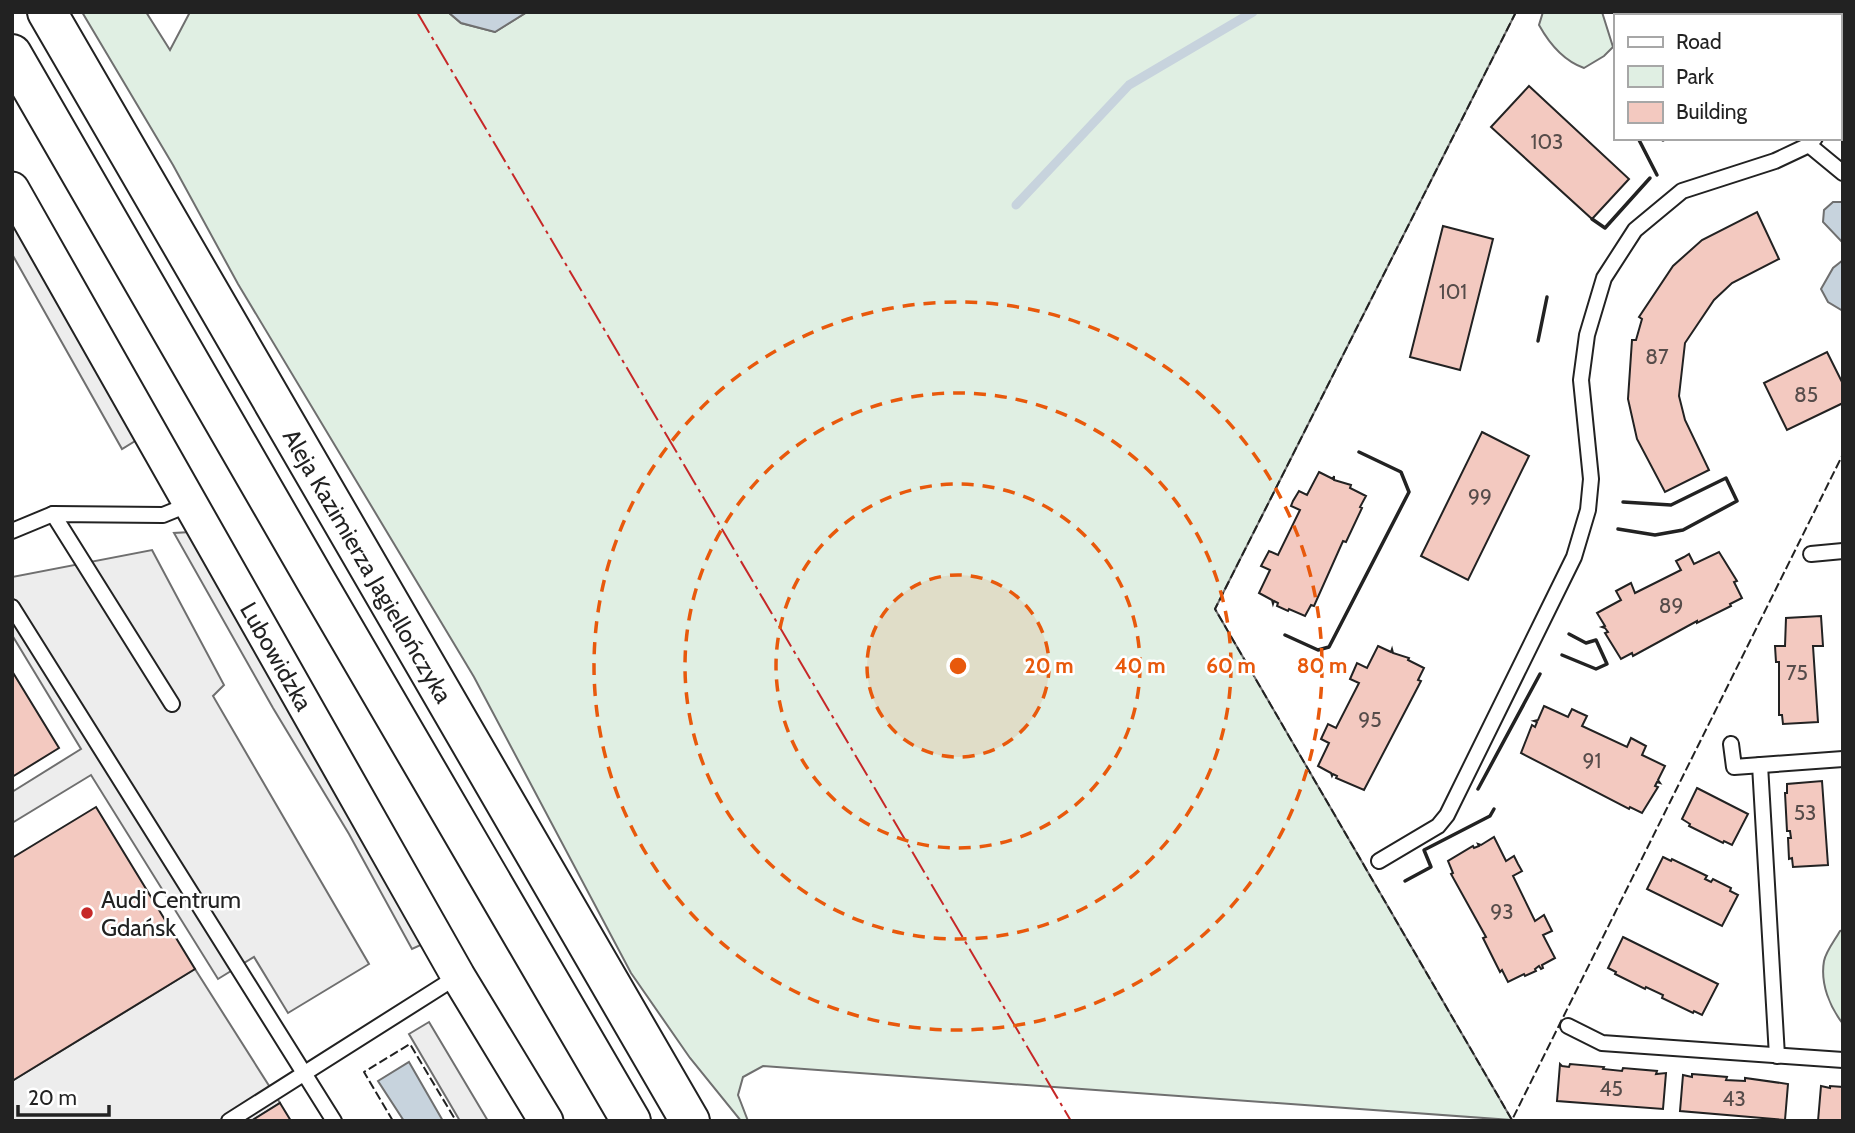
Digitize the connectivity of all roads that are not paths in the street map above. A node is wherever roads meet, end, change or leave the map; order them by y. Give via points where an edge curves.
1 (47, 12) edge
2 (12, 54) edge
3 (1812, 142) edge
4 (1843, 173) edge
5 (12, 189) edge
6 (190, 504) junction
7 (52, 514) junction
8 (12, 531) edge
9 (1843, 551) edge
10 (1811, 554) dead end
11 (12, 607) edge
12 (172, 704) dead end
13 (1731, 744) dead end
14 (1843, 759) edge
15 (1760, 765) junction
16 (1378, 861) dead end
17 (458, 976) junction
18 (1568, 1026) dead end
19 (1777, 1056) junction
20 (1843, 1060) edge
21 (305, 1074) junction
22 (683, 1112) edge
23 (229, 1121) edge
24 (334, 1121) edge
25 (545, 1121) edge
26 (631, 1121) edge

1 - 22 highway, Aleja Kazimierza Jagiellończyka
2 - 26 highway
3 - 4 lane
3 - 16 lane via 1775,160 1682,191 1635,230 1604,278 1587,335 1581,380 1591,479 1588,510 1574,558 1447,815 1438,826
5 - 6 street, Lubowidzka
6 - 7 lane via 163,516
6 - 17 street, Lubowidzka
7 - 8 lane
7 - 12 lane
9 - 10 lane
11 - 21 lane
13 - 15 lane via 1734,767
14 - 15 lane
15 - 19 lane
17 - 21 lane
17 - 25 street, Lubowidzka
18 - 19 lane via 1602,1043
19 - 20 lane
21 - 23 lane
21 - 24 lane

